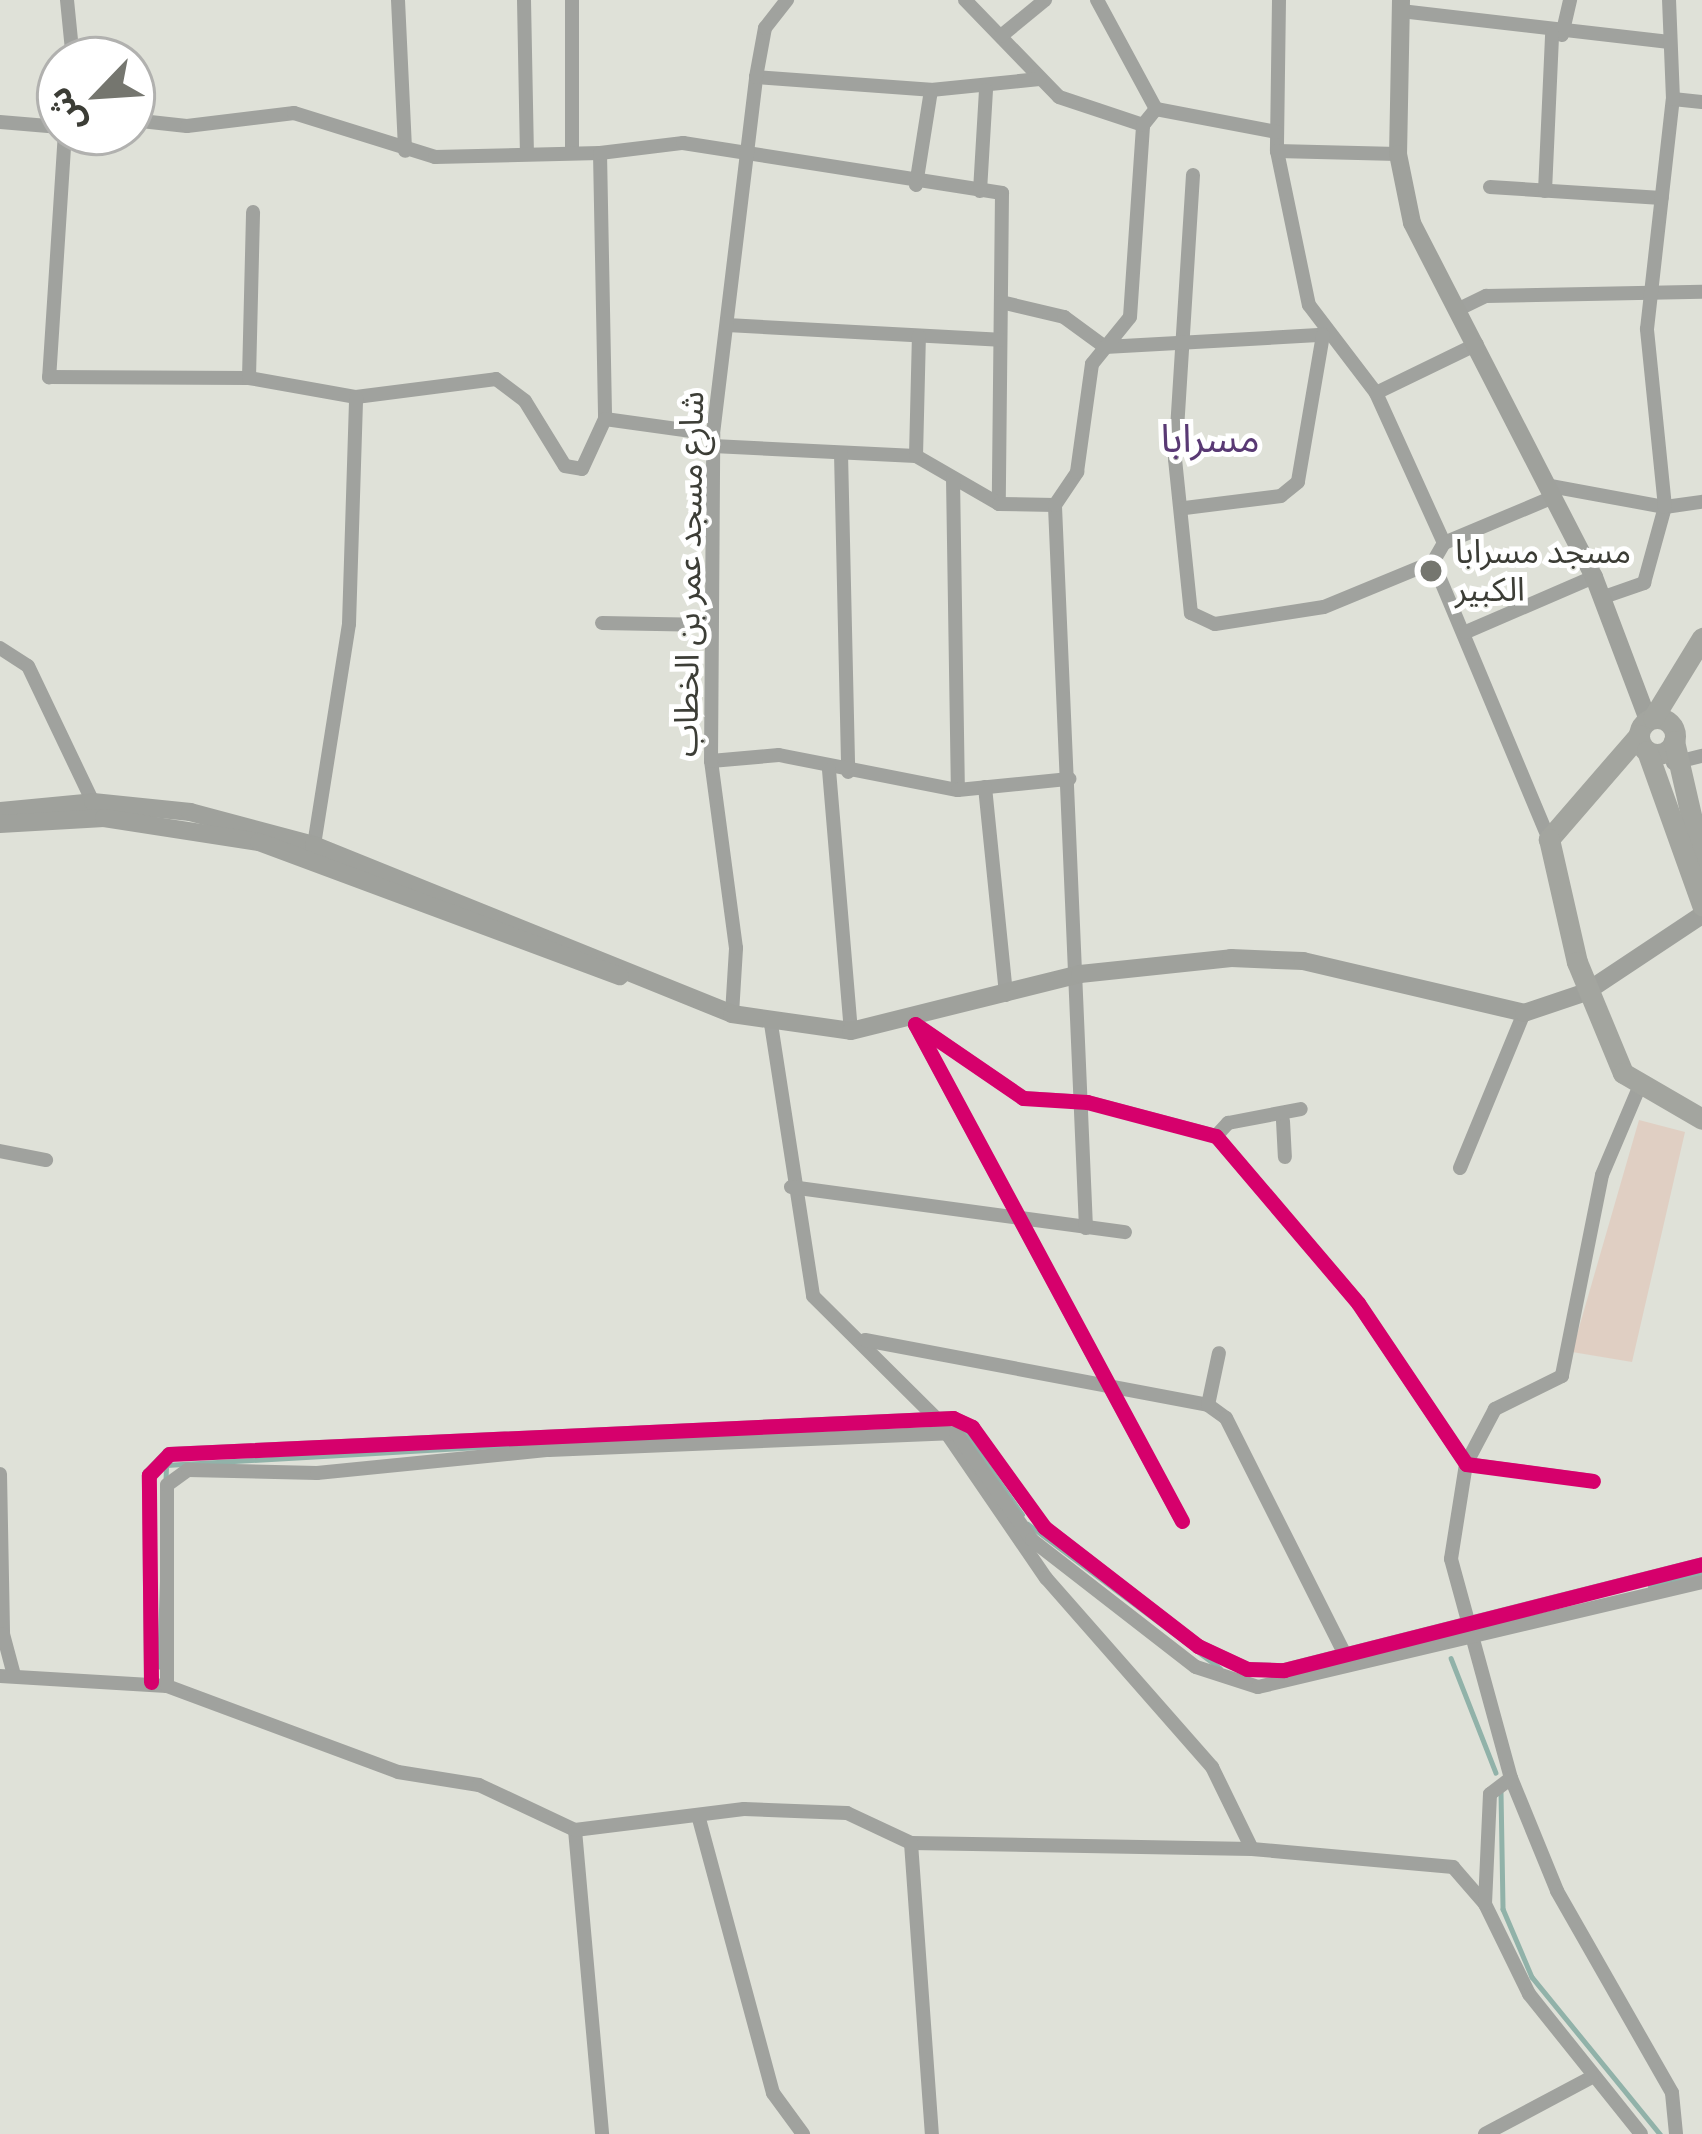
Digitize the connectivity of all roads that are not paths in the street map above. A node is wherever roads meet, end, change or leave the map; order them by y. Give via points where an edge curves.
1 (67, 0) edge
2 (398, 0) edge
3 (524, 0) edge
4 (572, 0) edge
5 (787, 0) edge
6 (965, 0) edge
7 (1045, 0) edge
8 (1097, 0) edge
9 (1279, 0) edge
10 (1570, 0) edge
11 (1669, 0) edge
12 (1401, 5) edge
13 (1557, 35) junction
14 (71, 36) edge
15 (1001, 37) junction
16 (1667, 42) junction
17 (756, 76) junction
18 (1039, 80) junction
19 (931, 90) junction
20 (986, 90) junction
21 (1673, 99) junction
22 (1702, 102) edge
23 (1156, 109) junction
24 (0, 122) edge
25 (156, 123) edge
26 (1144, 125) junction
27 (36, 126) edge
28 (1277, 132) junction
29 (405, 151) junction
30 (1276, 151) junction
31 (527, 152) junction
32 (600, 152) junction
33 (572, 153) junction
34 (1398, 154) junction
35 (61, 156) edge
36 (745, 160) junction
37 (1193, 175) dead end
38 (916, 185) junction
39 (1490, 187) dead end
40 (1545, 190) junction
41 (980, 191) junction
42 (1662, 198) junction
43 (253, 212) dead end
44 (1702, 292) edge
45 (1653, 300) junction
46 (1001, 302) junction
47 (1461, 308) junction
48 (727, 325) junction
49 (1323, 334) junction
50 (919, 336) junction
51 (1000, 340) junction
52 (1182, 343) junction
53 (1477, 344) junction
54 (1105, 347) junction
55 (249, 378) junction
56 (1376, 393) junction
57 (356, 397) junction
58 (604, 419) junction
59 (713, 440) junction
60 (842, 453) junction
61 (916, 456) junction
62 (953, 478) junction
63 (1548, 491) junction
64 (1702, 502) edge
65 (999, 504) junction
66 (1054, 505) junction
67 (1666, 507) junction
68 (1185, 508) junction
69 (1444, 543) junction
70 (1433, 562) junction
71 (1594, 577) junction
72 (1601, 598) junction
73 (602, 623) dead end
74 (711, 626) junction
75 (1466, 632) junction
76 (1702, 638) edge
77 (0, 648) edge
78 (1647, 731) junction
79 (1674, 752) junction
80 (1702, 756) edge
81 (711, 761) junction
82 (829, 770) junction
83 (848, 772) junction
84 (1069, 779) junction
85 (985, 788) junction
86 (958, 790) junction
87 (93, 802) junction
88 (0, 811) edge
89 (0, 824) edge
90 (1550, 839) junction
91 (314, 845) junction
92 (1702, 863) edge
93 (1702, 905) edge
94 (1702, 915) edge
95 (1081, 974) junction
96 (636, 978) junction
97 (1586, 992) junction
98 (1006, 995) junction
99 (1524, 1013) junction
100 (732, 1014) junction
101 (771, 1024) junction
102 (915, 1024) junction
103 (851, 1031) junction
104 (1638, 1090) junction
105 (1087, 1102) junction
106 (1300, 1109) dead end
107 (1702, 1119) edge
108 (1283, 1120) junction
109 (1216, 1136) junction
110 (0, 1151) edge
111 (1285, 1156) dead end
112 (46, 1160) dead end
113 (1460, 1168) dead end
114 (790, 1187) junction
115 (1030, 1226) junction
116 (1086, 1228) junction
117 (1125, 1232) dead end
118 (865, 1340) junction
119 (1219, 1353) dead end
120 (1110, 1383) junction
121 (1208, 1405) junction
122 (937, 1419) junction
123 (947, 1434) junction
124 (549, 1442) junction
125 (1466, 1464) junction
126 (0, 1474) edge
127 (1593, 1481) dead end
128 (1182, 1521) dead end
129 (1702, 1564) edge
130 (1702, 1582) edge
131 (1466, 1632) junction
132 (1345, 1655) junction
133 (7, 1676) edge
134 (151, 1682) junction
135 (167, 1686) junction
136 (1511, 1778) junction
137 (698, 1815) junction
138 (575, 1830) junction
139 (911, 1843) junction
140 (1252, 1849) junction
141 (1485, 1904) junction
142 (1592, 2077) junction
143 (602, 2134) edge
144 (803, 2134) edge
145 (932, 2134) edge
146 (1485, 2134) edge
147 (1641, 2134) edge
148 (1676, 2134) edge

1 - 14 street
2 - 29 street
3 - 31 street
4 - 33 street
5 - 17 street, شارع مسجد عمر بن الخطاب via 765,28
6 - 15 street
7 - 15 street
8 - 23 street
9 - 28 street
10 - 13 street
11 - 16 street
12 - 13 street
12 - 34 main road
13 - 16 street
13 - 40 street
15 - 18 street
16 - 21 street
17 - 19 street
17 - 36 street, شارع مسجد عمر بن الخطاب
18 - 20 street
18 - 26 street
19 - 20 street
19 - 38 street
20 - 41 street
21 - 22 street
21 - 42 street
23 - 26 street
23 - 28 street
24 - 27 street
25 - 29 street via 294,113
26 - 54 street via 1130,317
28 - 30 street
29 - 31 street
30 - 34 street
30 - 49 street
31 - 33 street
32 - 33 street
32 - 36 street via 683,143
32 - 58 street
34 - 47 main road via 1412,223
35 - 55 street via 49,376
36 - 38 street
36 - 48 street, شارع مسجد عمر بن الخطاب
37 - 52 street
38 - 41 street
39 - 40 street
40 - 42 street
41 - 46 street via 1002,193
42 - 45 street
43 - 55 street
44 - 45 street
45 - 47 street via 1486,296
45 - 67 street
46 - 51 street
46 - 54 street via 1064,317
47 - 53 main road
48 - 50 street
48 - 59 street, شارع مسجد عمر بن الخطاب
49 - 52 street
49 - 56 street
49 - 68 street via 1298,482 1281,496
50 - 51 street
50 - 61 street
51 - 65 street
52 - 54 street
52 - 68 street via 1175,459
53 - 56 street
53 - 63 main road
54 - 66 street via 1092,364 1077,472
55 - 57 street
56 - 69 street
57 - 58 street via 496,379 525,401 565,466 582,469
57 - 91 street via 349,624
58 - 59 street
59 - 60 street
59 - 74 street, شارع مسجد عمر بن الخطاب
60 - 61 street
60 - 83 street
61 - 62 street
62 - 65 street
62 - 86 street
63 - 67 street
63 - 69 street
63 - 71 main road
64 - 67 street
65 - 66 street
66 - 84 street
67 - 72 street via 1644,583
68 - 70 street via 1180,581 1191,614 1215,624 1324,608
69 - 70 street
70 - 75 street
71 - 72 main road
71 - 75 street
72 - 78 main road
73 - 74 street
74 - 81 street, شارع مسجد عمر بن الخطاب
75 - 90 street
76 - 78 main road
77 - 87 street via 28,666
78 - 79 main road
78 - 79 main road via 1670,724
78 - 90 main road
78 - 93 main road
79 - 80 street
79 - 92 main road
81 - 82 street via 779,755
81 - 100 street, شارع مسجد عمر بن الخطاب via 736,948
82 - 83 street
82 - 103 street
83 - 86 street
84 - 85 street
84 - 95 street
85 - 86 street
85 - 98 street
87 - 88 main road
87 - 91 main road
89 - 96 main road via 104,818 259,842
90 - 97 main road
91 - 96 main road
94 - 97 main road
95 - 98 main road
95 - 99 main road via 1304,961
95 - 105 street
96 - 100 main road
97 - 99 main road
97 - 104 main road
98 - 102 main road
99 - 113 street
100 - 101 main road
101 - 103 main road
101 - 114 street
102 - 103 main road
102 - 105 street via 1023,1098
102 - 115 street
104 - 107 main road
104 - 125 street via 1597,1195 1562,1376 1512,1392
105 - 109 street
105 - 116 street
106 - 108 street
108 - 109 street via 1228,1123
108 - 111 street
109 - 125 street via 1358,1303
110 - 112 street
114 - 115 street
114 - 118 street via 813,1297
115 - 116 street
115 - 120 street
116 - 117 street
118 - 120 street
118 - 122 street
119 - 121 street
120 - 121 street
120 - 128 street
121 - 132 street via 1226,1418
122 - 123 street
122 - 124 street
122 - 132 street via 972,1427 1044,1527 1215,1658 1284,1670
123 - 124 street
123 - 131 street via 963,1438 1032,1540 1210,1675 1294,1686
123 - 140 street via 1046,1577 1212,1767
124 - 134 street via 158,1458 149,1475
124 - 135 street via 317,1473 179,1472 167,1485
125 - 127 street
125 - 131 street via 1451,1559
126 - 133 street
129 - 131 street
130 - 131 street
131 - 132 street
131 - 136 street
133 - 134 street
134 - 135 street
135 - 138 street via 398,1772 479,1785
136 - 141 street via 1490,1794
136 - 148 street via 1557,1891 1672,2093
137 - 138 street
137 - 139 street via 847,1813
137 - 144 street via 773,2093
138 - 143 street
139 - 140 street
139 - 145 street
140 - 141 street via 1453,1867
141 - 142 street via 1517,1975
142 - 146 street
142 - 147 street

